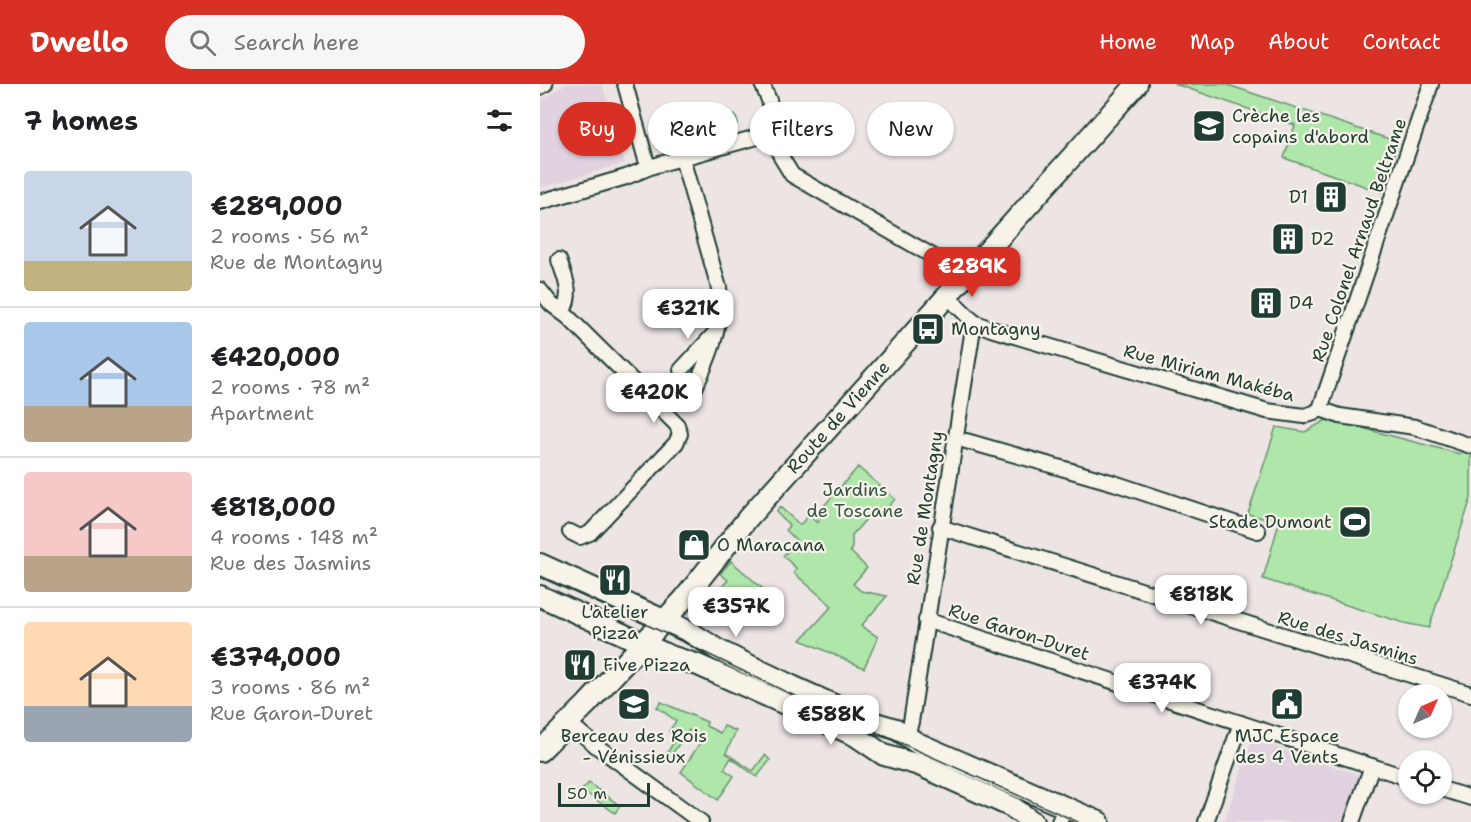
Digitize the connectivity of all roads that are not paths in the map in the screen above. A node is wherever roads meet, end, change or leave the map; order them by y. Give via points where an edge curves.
1 (545, 84) edge
2 (625, 84) edge
3 (762, 84) edge
4 (1137, 84) edge
5 (1431, 84) edge
6 (540, 87) edge
7 (769, 102) edge
8 (750, 139) edge
9 (781, 156) edge
10 (682, 158) junction
11 (646, 160) dead end
12 (540, 202) edge
13 (559, 260) dead end
14 (964, 278) junction
15 (540, 290) edge
16 (948, 297) junction
17 (565, 315) junction
18 (974, 322) junction
19 (717, 330) junction
20 (681, 370) dead end
21 (693, 392) dead end
22 (1320, 409) junction
23 (966, 441) dead end
24 (1471, 446) edge
25 (940, 527) junction
26 (1258, 531) dead end
27 (570, 532) dead end
28 (540, 564) edge
29 (540, 596) edge
30 (659, 618) junction
31 (926, 620) junction
32 (637, 641) junction
33 (1471, 694) edge
34 (569, 723) junction
35 (1241, 723) junction
36 (907, 735) junction
37 (540, 751) edge
38 (1372, 766) junction
39 (1398, 775) edge
40 (1452, 792) edge
41 (1471, 798) edge
42 (1062, 815) edge
43 (701, 822) edge
44 (1034, 822) edge
45 (1099, 822) edge
46 (1206, 822) edge
47 (1353, 822) edge

1 - 6 street
2 - 11 street
3 - 7 street
4 - 14 street, Route de Vienne
5 - 22 street, Rue Colonel Arnaud Beltrame
8 - 10 street
9 - 14 street via 799,180 950,266
10 - 12 street
10 - 19 street via 719,288
13 - 17 street via 570,294
14 - 16 street, Route de Vienne
15 - 17 street
16 - 18 street
16 - 30 street, Route de Vienne via 748,518 693,588
17 - 27 street via 677,425 681,434 590,533 580,537
18 - 22 street, Rue Miriam Makéba via 1267,411 1304,416
18 - 25 street, Rue de Montagny
19 - 20 street
19 - 21 street
22 - 24 street, Rue Miriam Makéba via 1340,416 1415,427
23 - 26 street via 1114,483
25 - 31 street, Rue de Montagny
25 - 33 street, Rue des Jasmins
28 - 30 street
29 - 32 street
30 - 32 street, Route de Vienne
30 - 36 street via 792,686
31 - 35 street, Rue Garon-Duret
31 - 36 street, Rue de Montagny
32 - 34 street, Route de Vienne
32 - 44 street via 856,736 884,755 919,765 1012,807
34 - 37 street, Route de Vienne
34 - 43 street
35 - 38 street, Rue Garon-Duret
35 - 46 street
36 - 42 street
38 - 39 street, Rue Garon-Duret
38 - 47 street
40 - 41 street
42 - 45 street

